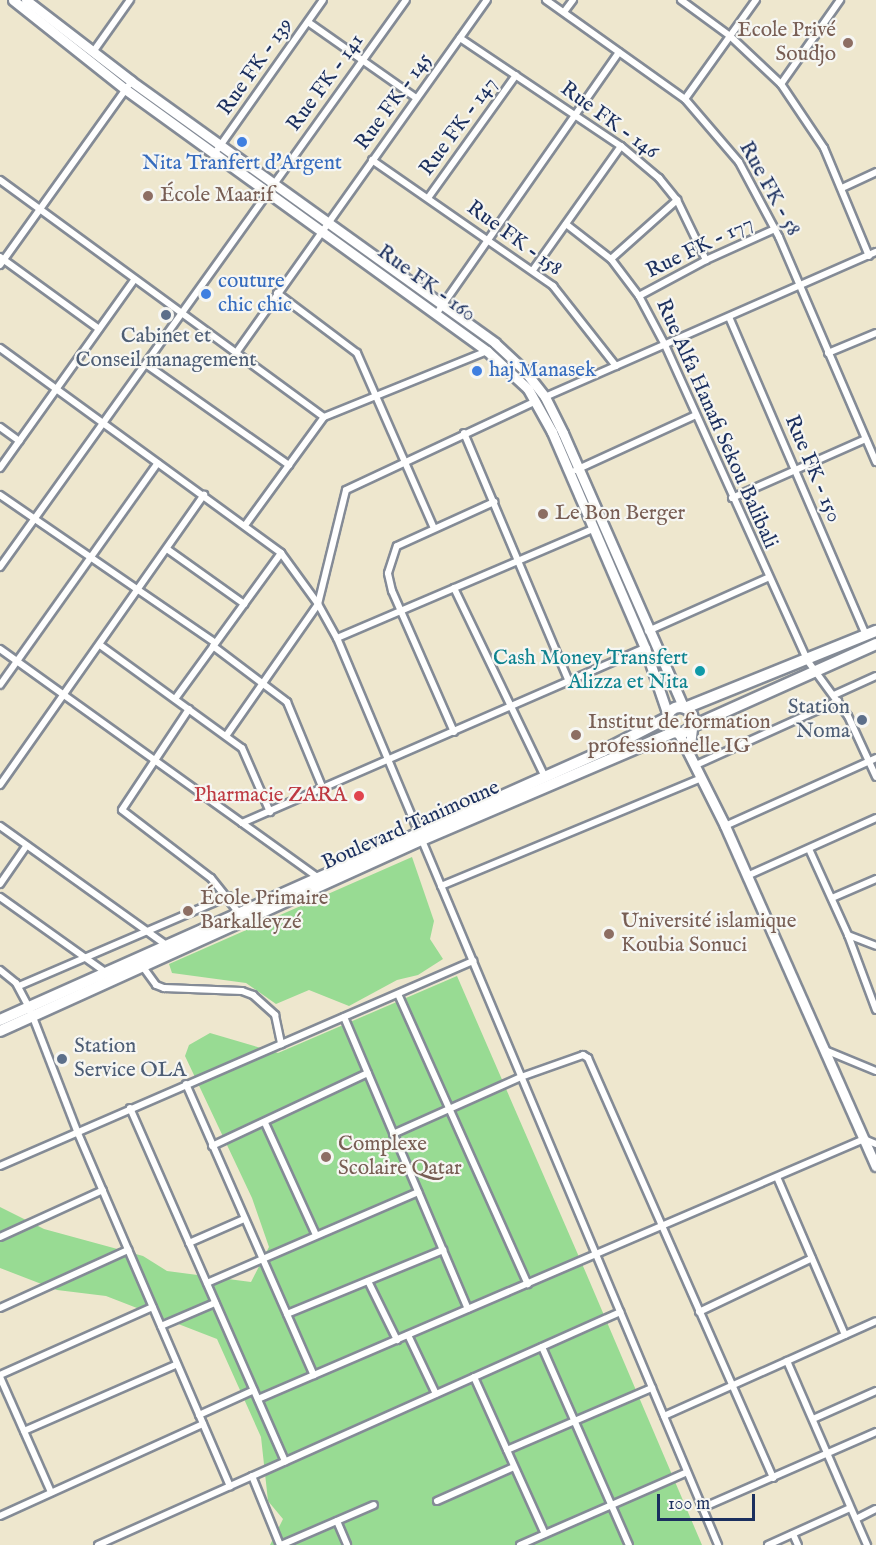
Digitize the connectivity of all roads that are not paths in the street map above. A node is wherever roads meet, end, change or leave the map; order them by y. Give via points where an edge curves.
1 (129, 0) edge
2 (323, 0) edge
3 (406, 0) edge
4 (487, 0) edge
5 (546, 0) edge
6 (573, 0) edge
7 (681, 0) edge
8 (756, 0) edge
9 (840, 0) edge
10 (19, 1) edge
11 (564, 12) junction
12 (308, 22) junction
13 (730, 36) junction
14 (460, 38) junction
15 (93, 52) junction
16 (619, 52) junction
17 (363, 61) junction
18 (516, 75) junction
19 (131, 81) junction
20 (780, 84) junction
21 (125, 90) junction
22 (416, 99) junction
23 (685, 99) junction
24 (575, 116) junction
25 (621, 146) junction
26 (218, 150) junction
27 (372, 160) junction
28 (876, 172) edge
29 (0, 180) edge
30 (271, 188) junction
31 (842, 188) junction
32 (428, 198) junction
33 (677, 200) junction
34 (40, 209) junction
35 (566, 224) junction
36 (324, 226) junction
37 (775, 230) junction
38 (488, 240) junction
39 (876, 252) edge
40 (869, 256) junction
41 (611, 259) junction
42 (1, 260) edge
43 (706, 260) junction
44 (533, 270) junction
45 (135, 279) junction
46 (799, 286) junction
47 (277, 293) junction
48 (639, 296) junction
49 (439, 309) junction
50 (183, 315) junction
51 (729, 317) junction
52 (99, 329) junction
53 (876, 333) edge
54 (665, 345) junction
55 (0, 348) edge
56 (488, 351) junction
57 (236, 353) junction
58 (828, 353) junction
59 (147, 364) junction
60 (616, 366) junction
61 (531, 386) junction
62 (57, 388) junction
63 (378, 396) junction
64 (541, 399) junction
65 (696, 415) junction
66 (324, 417) junction
67 (104, 423) junction
68 (0, 427) edge
69 (464, 433) junction
70 (866, 439) junction
71 (19, 441) junction
72 (405, 460) junction
73 (876, 462) edge
74 (158, 463) junction
75 (289, 465) junction
76 (0, 468) edge
77 (576, 470) junction
78 (795, 470) junction
79 (0, 495) edge
80 (204, 495) junction
81 (732, 498) junction
82 (494, 502) junction
83 (34, 519) junction
84 (246, 524) junction
85 (434, 528) junction
86 (592, 529) junction
87 (167, 549) junction
88 (281, 553) junction
89 (90, 559) junction
90 (518, 560) junction
91 (0, 567) edge
92 (767, 578) junction
93 (454, 588) junction
94 (137, 592) junction
95 (244, 604) junction
96 (318, 604) junction
97 (401, 611) junction
98 (648, 631) junction
99 (871, 633) edge
100 (337, 638) junction
101 (876, 644) edge
102 (100, 645) junction
103 (214, 645) junction
104 (645, 648) junction
105 (0, 649) edge
106 (807, 660) junction
107 (17, 662) junction
108 (812, 671) junction
109 (876, 676) edge
110 (569, 681) junction
111 (263, 682) junction
112 (0, 685) edge
113 (64, 695) junction
114 (836, 698) junction
115 (176, 699) junction
116 (511, 707) junction
117 (684, 708) junction
118 (189, 709) junction
119 (668, 717) junction
120 (692, 727) junction
121 (454, 732) junction
122 (676, 733) junction
123 (226, 736) junction
124 (689, 753) junction
125 (154, 760) junction
126 (873, 760) edge
127 (388, 761) junction
128 (696, 765) junction
129 (544, 776) junction
130 (876, 777) edge
131 (702, 778) junction
132 (0, 785) edge
133 (323, 789) junction
134 (270, 812) junction
135 (876, 818) edge
136 (242, 823) junction
137 (0, 826) edge
138 (725, 826) junction
139 (420, 836) junction
140 (27, 845) junction
141 (809, 849) junction
142 (747, 876) junction
143 (317, 877) junction
144 (876, 879) edge
145 (0, 884) edge
146 (441, 886) junction
147 (229, 896) junction
148 (0, 897) edge
149 (832, 898) junction
150 (239, 913) junction
151 (145, 930) junction
152 (848, 935) junction
153 (166, 945) junction
154 (876, 946) edge
155 (84, 958) junction
156 (473, 961) junction
157 (143, 967) junction
158 (0, 970) edge
159 (105, 972) junction
160 (18, 986) junction
161 (398, 994) junction
162 (876, 1010) edge
163 (31, 1012) junction
164 (344, 1017) junction
165 (0, 1020) edge
166 (0, 1031) edge
167 (281, 1044) junction
168 (824, 1050) junction
169 (876, 1071) edge
170 (368, 1073) junction
171 (521, 1077) junction
172 (186, 1084) junction
173 (130, 1108) junction
174 (449, 1109) junction
175 (265, 1123) junction
176 (77, 1131) junction
177 (393, 1134) junction
178 (864, 1139) junction
179 (876, 1144) edge
180 (212, 1146) junction
181 (0, 1166) edge
182 (876, 1166) edge
183 (777, 1177) junction
184 (103, 1190) junction
185 (418, 1192) junction
186 (244, 1219) junction
187 (662, 1226) junction
188 (316, 1235) junction
189 (0, 1237) edge
190 (189, 1243) junction
191 (128, 1250) junction
192 (443, 1250) junction
193 (596, 1255) junction
194 (812, 1258) junction
195 (262, 1259) junction
196 (368, 1281) junction
197 (207, 1283) junction
198 (528, 1284) junction
199 (215, 1303) junction
200 (153, 1307) junction
201 (0, 1308) edge
202 (468, 1309) junction
203 (620, 1312) junction
204 (699, 1312) junction
205 (287, 1314) junction
206 (876, 1321) edge
207 (161, 1326) junction
208 (408, 1335) junction
209 (845, 1335) junction
210 (397, 1340) junction
211 (542, 1347) junction
212 (787, 1361) junction
213 (177, 1364) junction
214 (314, 1375) junction
215 (0, 1376) edge
216 (474, 1377) junction
217 (730, 1386) junction
218 (652, 1388) junction
219 (254, 1390) junction
220 (876, 1391) edge
221 (436, 1394) junction
222 (258, 1399) junction
223 (199, 1415) junction
224 (664, 1416) junction
225 (813, 1419) junction
226 (575, 1421) junction
227 (203, 1424) junction
228 (24, 1431) junction
229 (876, 1432) edge
230 (507, 1450) junction
231 (828, 1454) junction
232 (285, 1461) junction
233 (514, 1467) junction
234 (687, 1472) junction
235 (252, 1476) junction
236 (773, 1478) junction
237 (230, 1486) junction
238 (51, 1492) junction
239 (437, 1501) dead end
240 (375, 1504) dead end
241 (612, 1505) junction
242 (702, 1508) junction
243 (850, 1508) junction
244 (876, 1509) edge
245 (0, 1516) edge
246 (856, 1518) junction
247 (337, 1521) junction
248 (544, 1534) junction
249 (793, 1534) junction
250 (98, 1545) edge
251 (281, 1545) edge
252 (347, 1545) edge
253 (520, 1545) edge
254 (630, 1545) edge
255 (718, 1545) edge
256 (768, 1545) edge
257 (798, 1545) edge
258 (867, 1545) edge

1 - 15 street
2 - 12 street, Rue FK - 139
3 - 17 street, Rue FK - 141
4 - 14 street, Rue FK - 145
5 - 11 street, Rue FK - 58
6 - 11 street
7 - 13 street
8 - 13 street
9 - 20 street
10 - 15 main road, Rue FK - 160
10 - 21 main road, Rue FK - 160
11 - 16 street, Rue FK - 58
12 - 17 street
12 - 26 street, Rue FK - 139
13 - 20 street
13 - 23 street
14 - 18 street, Rue FK - 146
14 - 22 street, Rue FK - 145
15 - 19 main road, Rue FK - 160
16 - 23 street, Rue FK - 58
16 - 24 street
17 - 22 street
17 - 30 street, Rue FK - 141
18 - 24 street, Rue FK - 146
18 - 32 street, Rue FK - 147
19 - 21 street
19 - 26 main road, Rue FK - 160
20 - 31 street via 824,148
21 - 26 main road, Rue FK - 160
21 - 34 street
22 - 27 street, Rue FK - 145
23 - 37 street, Rue FK - 58 via 739,162
24 - 25 street, Rue FK - 146
24 - 38 street
25 - 33 street, Rue FK - 146
25 - 35 street
26 - 30 main road, Rue FK - 160
27 - 32 street, Rue FK - 158
27 - 36 street, Rue FK - 145
28 - 31 street
29 - 34 street
30 - 36 main road, Rue FK - 160
30 - 50 street, Rue FK - 141
31 - 40 street
32 - 38 street, Rue FK - 158
33 - 41 street
33 - 43 street, Rue FK - 146
34 - 42 street
34 - 45 street
35 - 41 street, Rue Alfa Hanafi Sekou Balibali
35 - 44 street
36 - 47 street, Rue FK - 145
36 - 49 main road, Rue FK - 160
37 - 43 street, Rue FK - 177
37 - 46 street, Rue FK - 58
38 - 44 street, Rue FK - 158
38 - 49 street
39 - 40 street
40 - 46 street
41 - 48 street, Rue Alfa Hanafi Sekou Balibali
42 - 52 street
43 - 48 street, Rue FK - 177
44 - 60 street, Rue FK - 158 via 574,308
45 - 50 street
45 - 52 street
46 - 51 street
46 - 58 street, Rue FK - 58
47 - 57 street, Rue FK - 145
47 - 63 street via 354,349
48 - 54 street, Rue Alfa Hanafi Sekou Balibali
49 - 56 main road, Rue FK - 160
49 - 61 main road, Rue FK - 160 via 495,343
50 - 57 street
50 - 59 street, Rue FK - 141
51 - 54 street
51 - 78 street, Rue FK - 150
52 - 62 street
53 - 58 street
54 - 60 street
54 - 65 street, Rue Alfa Hanafi Sekou Balibali
55 - 62 street
56 - 61 main road, Rue FK - 160
56 - 63 street
57 - 66 street
58 - 70 street, Rue FK - 58
59 - 67 street, Rue FK - 141
59 - 75 street
60 - 64 street
61 - 64 main road, Rue FK - 160
62 - 67 street
62 - 71 street
63 - 66 street
63 - 72 street
64 - 69 street
64 - 77 main road, Rue FK - 160
64 - 86 main road, Rue FK - 160
65 - 77 street
65 - 81 street, Rue Alfa Hanafi Sekou Balibali
66 - 75 street
67 - 74 street
67 - 83 street, Rue FK - 141
68 - 71 street
69 - 72 street
69 - 82 street
70 - 73 street, Rue FK - 58
70 - 78 street
71 - 76 street
72 - 85 street
72 - 96 street via 346,490
74 - 80 street
74 - 89 street
75 - 84 street
77 - 98 main road, Rue FK - 160
78 - 81 street
78 - 99 street, Rue FK - 150
79 - 83 street
80 - 84 street
80 - 87 street
81 - 92 street, Rue Alfa Hanafi Sekou Balibali
82 - 85 street
82 - 90 street
83 - 89 street
83 - 91 street, Rue FK - 141
84 - 88 street
85 - 97 street via 397,546 393,553 388,578
86 - 90 street
86 - 104 main road, Rue FK - 160
87 - 94 street
87 - 95 street
88 - 95 street
88 - 96 street
89 - 94 street
89 - 107 street
90 - 93 street
90 - 110 street
92 - 98 street
92 - 106 street, Rue Alfa Hanafi Sekou Balibali
93 - 97 street
93 - 116 street
94 - 102 street
94 - 103 street
95 - 103 street
96 - 100 street
96 - 111 street
97 - 100 street
97 - 121 street
98 - 117 main road, Rue FK - 160
99 - 106 main road
100 - 127 street
101 - 108 main road
102 - 113 street
102 - 115 street
103 - 111 street
103 - 115 street
104 - 110 street
104 - 119 main road, Rue FK - 160
105 - 107 street
106 - 108 street, Rue Alfa Hanafi Sekou Balibali
106 - 117 main road
107 - 112 street
107 - 113 street
108 - 114 street, Rue Alfa Hanafi Sekou Balibali
108 - 120 main road
109 - 114 street
110 - 116 street
111 - 123 street
111 - 133 street via 287,702
113 - 125 street
113 - 132 street
114 - 126 street, Rue Alfa Hanafi Sekou Balibali
114 - 128 street
115 - 118 street
116 - 121 street
116 - 129 street
117 - 119 main road via 674,708
117 - 120 main road via 694,717
118 - 123 street
118 - 125 street
119 - 122 main road
119 - 129 main road, Boulevard Tanimoune
120 - 122 main road
120 - 124 main road
121 - 127 street
122 - 124 main road
122 - 139 main road, Boulevard Tanimoune
123 - 134 street via 242,748
124 - 128 main road
125 - 136 street
125 - 147 street via 122,810 191,861
126 - 130 street, Rue Alfa Hanafi Sekou Balibali
126 - 138 street
127 - 133 street
127 - 139 street
128 - 131 main road
129 - 139 main road, Boulevard Tanimoune
131 - 138 main road
131 - 146 street
133 - 134 street
134 - 136 street
135 - 141 street
136 - 143 street
137 - 140 street
138 - 142 main road
139 - 143 main road, Boulevard Tanimoune
139 - 146 street
139 - 157 main road, Boulevard Tanimoune
140 - 145 street
140 - 151 street
141 - 142 street
141 - 149 street
142 - 168 main road
143 - 150 main road, Boulevard Tanimoune
144 - 149 street
146 - 156 street
147 - 150 street
147 - 151 street
148 - 155 street
149 - 152 street
150 - 153 main road, Boulevard Tanimoune
151 - 153 street
151 - 155 street
152 - 154 street
152 - 162 street
153 - 159 main road, Boulevard Tanimoune
155 - 159 street
155 - 160 street
156 - 161 street
156 - 171 street
157 - 163 main road, Boulevard Tanimoune
157 - 167 street via 156,985 164,988 253,995 275,1015
158 - 160 street
159 - 163 main road, Boulevard Tanimoune
160 - 163 street
161 - 164 street
161 - 174 street
163 - 165 main road, Boulevard Tanimoune
163 - 166 main road, Boulevard Tanimoune
163 - 176 street
164 - 167 street
164 - 170 street
167 - 172 street
168 - 169 street
168 - 178 main road
170 - 175 street
170 - 177 street
171 - 174 street
171 - 187 street via 584,1055 588,1058
171 - 193 street
172 - 173 street
172 - 180 street
173 - 176 street
173 - 190 street
174 - 177 street
174 - 198 street
175 - 180 street
175 - 188 street
176 - 181 street
176 - 184 street
177 - 185 street
178 - 179 street
178 - 182 main road
178 - 183 street
180 - 186 street
183 - 187 street
183 - 194 street
184 - 189 street
184 - 191 street
185 - 188 street
185 - 192 street
186 - 190 street
186 - 195 street
187 - 193 street
187 - 204 street
188 - 195 street
190 - 197 street
191 - 200 street
191 - 201 street
192 - 196 street
192 - 202 street
193 - 198 street
193 - 203 street
194 - 204 street
194 - 209 street
195 - 197 street
195 - 205 street
196 - 205 street
196 - 210 street
197 - 199 street
198 - 202 street
199 - 207 street
199 - 219 street
200 - 207 street
200 - 215 street
202 - 208 street
203 - 211 street
203 - 218 street
204 - 217 street
205 - 214 street
206 - 209 street
207 - 213 street
208 - 210 street
208 - 221 street
209 - 212 street
210 - 214 street
211 - 216 street
211 - 226 street
212 - 217 street
212 - 225 street
213 - 223 street
213 - 228 street
214 - 222 street
215 - 228 street
216 - 221 street
216 - 230 street
217 - 224 street
217 - 236 street
218 - 224 street
218 - 226 street
219 - 222 street
219 - 223 street
220 - 225 street
221 - 232 street
222 - 232 street
223 - 227 street
224 - 234 street
225 - 231 street
226 - 230 street
226 - 241 street
227 - 237 street
227 - 238 street
228 - 238 street
229 - 231 street
230 - 233 street
231 - 236 street
231 - 243 street
232 - 235 street
233 - 239 street
233 - 248 street
234 - 241 street
234 - 242 street
235 - 237 street
235 - 251 street
236 - 242 street
237 - 250 street
238 - 245 street
240 - 247 street
241 - 248 street
241 - 254 street
242 - 255 street
243 - 246 street
243 - 249 street
244 - 246 street
246 - 258 street
247 - 251 street
247 - 252 street
248 - 253 street
249 - 256 street
249 - 257 street

